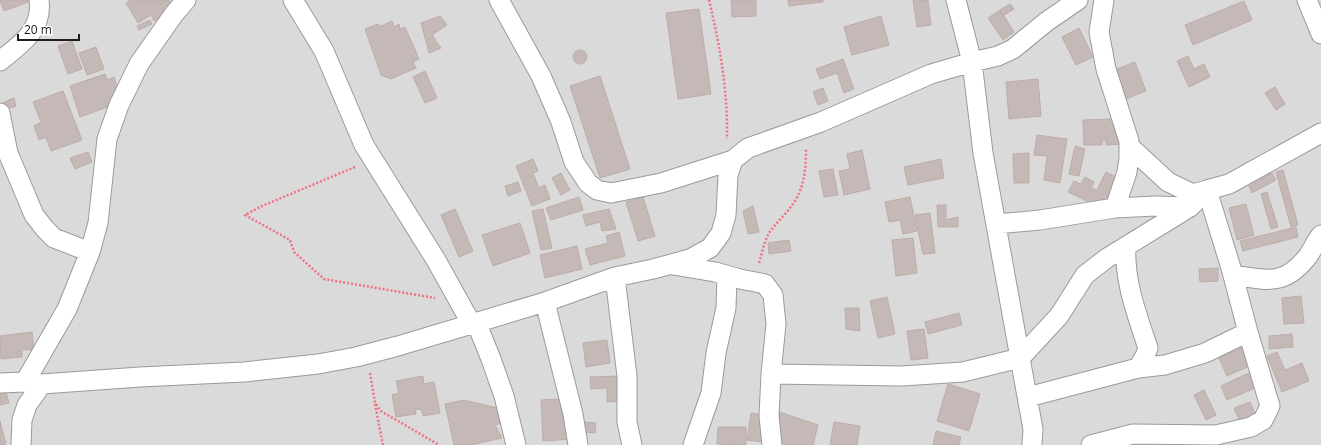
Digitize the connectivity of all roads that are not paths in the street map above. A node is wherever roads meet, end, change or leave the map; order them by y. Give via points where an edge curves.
1 (38, 0) edge
2 (186, 0) edge
3 (498, 0) edge
4 (956, 0) edge
5 (1078, 0) edge
6 (1104, 0) edge
7 (1307, 0) edge
8 (298, 1) edge
9 (1321, 34) edge
10 (0, 60) edge
11 (972, 62) junction
12 (0, 113) edge
13 (1321, 133) edge
14 (1129, 146) junction
15 (730, 161) junction
16 (1207, 190) junction
17 (1190, 207) junction
18 (1115, 208) junction
19 (996, 224) junction
20 (1321, 235) edge
21 (1126, 247) junction
22 (90, 252) junction
23 (670, 265) junction
24 (1233, 275) junction
25 (727, 276) junction
26 (614, 277) junction
27 (545, 302) junction
28 (474, 323) junction
29 (1248, 332) junction
30 (1148, 348) junction
31 (1020, 358) junction
32 (1165, 364) junction
33 (1138, 368) junction
34 (771, 374) junction
35 (0, 383) edge
36 (34, 383) junction
37 (1028, 397) junction
38 (21, 445) edge
39 (516, 445) edge
40 (578, 445) edge
41 (632, 445) edge
42 (693, 445) edge
43 (772, 445) edge
44 (1032, 445) edge
45 (1091, 445) edge

1 - 10 street via 39,18 32,32
2 - 22 street via 139,64 118,105 107,139 98,223
3 - 15 street via 541,76 561,122 574,162 588,183 597,190 611,193 661,183
4 - 11 street
5 - 11 street via 1013,49 998,56
6 - 14 street via 1099,32 1106,69
7 - 9 street
8 - 28 street via 324,51 364,144
11 - 15 street via 931,74 871,101 748,148
11 - 19 street via 983,153
12 - 22 street via 8,153 34,215 54,238
13 - 16 street via 1229,184
14 - 16 street via 1168,182 1193,194
14 - 18 street via 1127,172
15 - 23 street via 726,215 721,234 710,248 690,259
16 - 17 street
16 - 24 street
17 - 18 street
17 - 21 street
18 - 19 street
19 - 31 street
20 - 24 street via 1295,270 1284,277 1270,280
21 - 30 street via 1127,278
21 - 31 street via 1106,258 1085,275 1059,316
22 - 36 street
23 - 25 street
23 - 26 street
24 - 29 street
25 - 34 street via 765,284 773,295 776,324
25 - 42 street via 726,308 716,353 711,393
26 - 27 street
26 - 41 street via 627,376 628,422
27 - 28 street
27 - 40 street via 573,414
28 - 36 street via 398,346 318,364 244,372
28 - 39 street via 491,359 504,396
29 - 32 street via 1206,353
29 - 45 street via 1270,406 1263,420 1251,427 1216,435 1133,434
30 - 32 street
30 - 33 street
31 - 34 street via 963,372 902,376
31 - 37 street
32 - 33 street
33 - 37 street
34 - 43 street via 769,416
35 - 36 street
36 - 38 street via 22,420
37 - 44 street via 1033,429

